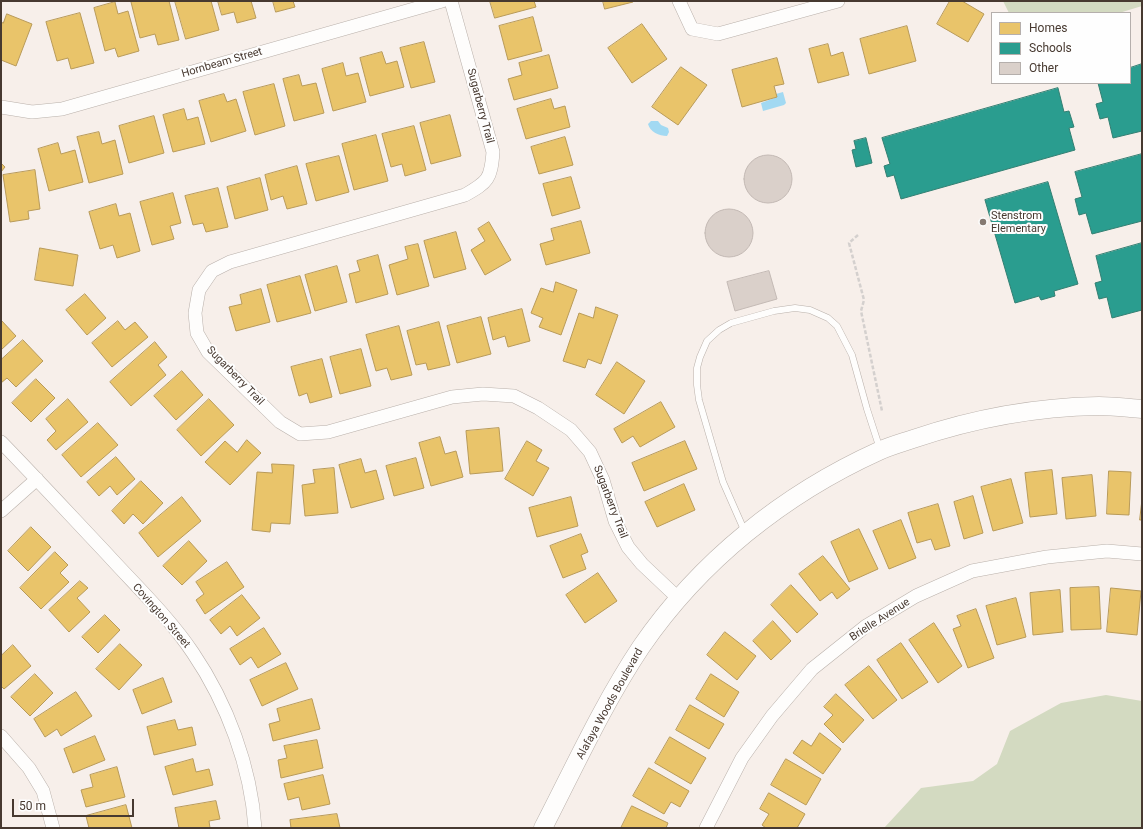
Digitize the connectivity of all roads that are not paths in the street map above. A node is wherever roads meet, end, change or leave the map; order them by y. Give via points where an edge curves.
1 (442, 1) edge
2 (451, 1) edge
3 (679, 1) edge
4 (838, 1) edge
5 (1, 107) edge
6 (1142, 409) edge
7 (1, 442) edge
8 (881, 450) junction
9 (37, 479) junction
10 (1, 511) edge
11 (746, 533) junction
12 (1142, 554) edge
13 (678, 598) junction
14 (1, 736) edge
15 (53, 828) edge
16 (255, 828) edge
17 (543, 828) edge
18 (706, 828) edge

1 - 5 street, Hornbeam Street via 62,109 32,112
2 - 13 street, Sugarberry Trail via 493,152 492,169 484,184 465,195 237,260 212,271 199,290 195,313 197,333 208,352 280,422 300,434 328,432 452,397 483,394 514,396 538,408 571,430 590,452 603,480 615,521 628,547
3 - 4 street via 692,29 718,34
6 - 8 street, Alafaya Woods Boulevard via 1100,406 1006,415 945,428
7 - 9 street, Covington Street
8 - 11 street, Alafaya Woods Boulevard via 800,494
8 - 11 lane via 852,355 837,326 828,318 810,310 795,308 731,323 718,330 707,341 697,368 699,400 724,482
9 - 10 street
9 - 16 street, Covington Street via 164,616 192,652 218,694 235,735 254,813
11 - 13 street, Alafaya Woods Boulevard via 713,561
12 - 18 street, Brielle Avenue via 1107,552 1047,557 972,571 916,596 866,626 812,669 772,716 742,758
13 - 17 street, Alafaya Woods Boulevard via 641,648 606,706
14 - 15 street via 30,768 43,791

